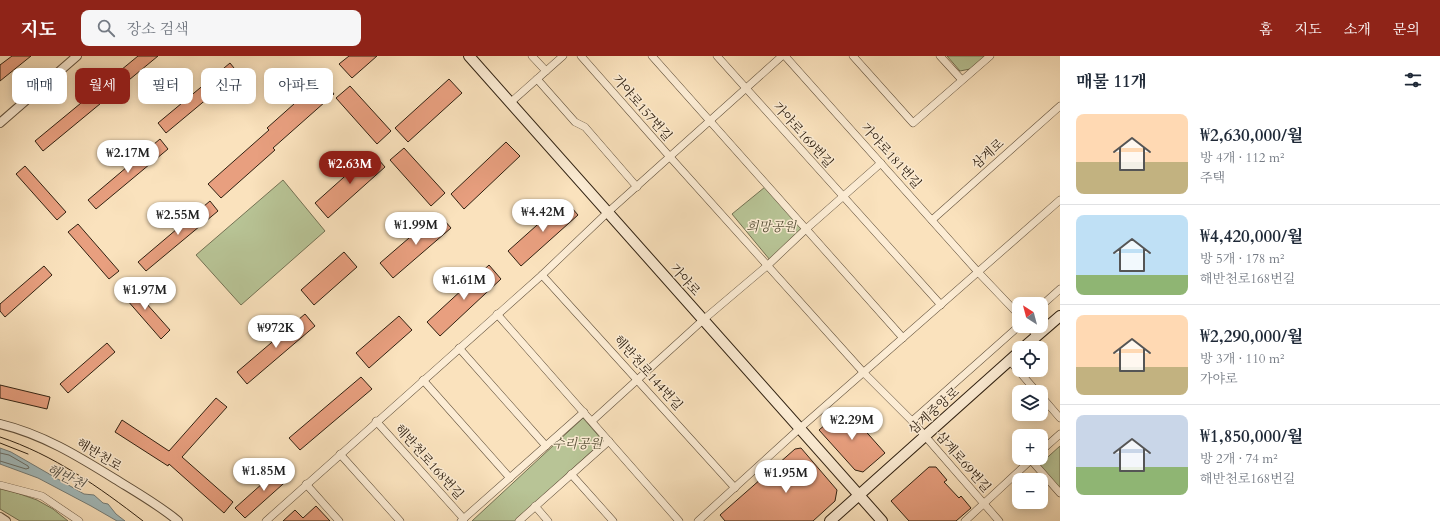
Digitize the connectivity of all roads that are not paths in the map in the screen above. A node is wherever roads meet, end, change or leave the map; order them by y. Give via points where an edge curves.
1 (77, 56) edge
2 (469, 56) edge
3 (532, 56) edge
4 (563, 56) edge
5 (581, 56) edge
6 (652, 56) edge
7 (717, 56) edge
8 (783, 56) edge
9 (853, 56) edge
10 (940, 56) edge
11 (990, 56) edge
12 (546, 71) junction
13 (537, 79) junction
14 (961, 80) junction
15 (746, 89) junction
16 (510, 103) junction
17 (1060, 106) edge
18 (710, 121) junction
19 (0, 123) edge
20 (670, 157) junction
21 (881, 163) junction
22 (637, 187) junction
23 (842, 197) junction
24 (1060, 200) edge
25 (607, 214) junction
26 (932, 220) junction
27 (806, 229) junction
28 (768, 265) junction
29 (978, 272) junction
30 (542, 274) junction
31 (1060, 289) edge
32 (1048, 300) edge
33 (940, 305) junction
34 (1012, 308) edge
35 (497, 314) junction
36 (1060, 316) edge
37 (703, 320) junction
38 (1012, 332) edge
39 (1035, 333) edge
40 (1038, 336) junction
41 (903, 338) junction
42 (1032, 341) edge
43 (459, 348) junction
44 (1012, 358) edge
45 (1009, 360) junction
46 (864, 373) junction
47 (423, 380) junction
48 (638, 380) junction
49 (1031, 385) edge
50 (1048, 404) edge
51 (584, 412) junction
52 (1060, 418) edge
53 (376, 421) junction
54 (592, 421) junction
55 (912, 421) junction
56 (0, 424) edge
57 (799, 429) junction
58 (1060, 434) edge
59 (924, 436) junction
60 (609, 441) junction
61 (1048, 445) edge
62 (546, 446) junction
63 (340, 454) junction
64 (1026, 465) edge
65 (1037, 465) edge
66 (571, 474) junction
67 (510, 478) junction
68 (306, 484) junction
69 (0, 486) edge
70 (736, 488) junction
71 (1060, 493) edge
72 (859, 495) junction
73 (984, 504) junction
74 (535, 506) junction
75 (0, 516) edge
76 (463, 520) edge
77 (6, 521) edge
78 (78, 521) edge
79 (178, 521) edge
80 (266, 521) edge
81 (339, 521) edge
82 (400, 521) edge
83 (519, 521) edge
84 (548, 521) edge
85 (612, 521) edge
86 (679, 521) edge
87 (698, 521) edge
88 (830, 521) edge
89 (882, 521) edge
90 (965, 521) edge
91 (999, 521) edge

1 - 19 street
2 - 16 main road, 가야로
3 - 12 street
4 - 12 street
5 - 20 street, 가야로157번길
6 - 18 street
7 - 15 street
8 - 15 street, 가야로157번길
8 - 21 street, 가야로181번길
9 - 14 street via 913,123
10 - 14 street
11 - 14 street
12 - 13 street
13 - 16 street
13 - 22 street via 575,122 585,127
15 - 18 street, 가야로157번길
15 - 23 street, 가야로169번길
16 - 25 main road, 가야로
17 - 26 street, 삼계로
18 - 20 street, 가야로157번길
18 - 27 street
20 - 22 street, 가야로157번길
20 - 28 street
21 - 23 street
21 - 26 street, 가야로181번길
22 - 25 street, 가야로157번길
23 - 27 street
23 - 33 street
24 - 29 street
25 - 30 street, 해반천로168번길
25 - 37 main road, 가야로
26 - 29 street, 가야로181번길
27 - 28 street
27 - 41 street
28 - 37 street
28 - 46 street
29 - 33 street
29 - 34 street, 가야로181번길
30 - 35 street, 해반천로168번길
30 - 48 street, 해반천로144번길
31 - 32 street
33 - 41 street
35 - 43 street, 해반천로168번길
35 - 51 street
36 - 40 main road
37 - 48 street
37 - 57 main road, 가야로
38 - 55 street
39 - 40 street
40 - 42 main road
41 - 46 street
43 - 47 street, 해반천로168번길
43 - 62 street
44 - 45 main road, 삼계중앙로
45 - 49 street
45 - 59 main road, 삼계중앙로
46 - 55 street, 삼계로69번길
46 - 57 street
47 - 53 street, 해반천로168번길
47 - 67 street
48 - 54 street
48 - 70 street, 해반천로144번길
50 - 52 street
51 - 54 street
51 - 62 street
53 - 63 street, 해반천로168번길
53 - 76 street, 해반천로168번길
54 - 60 street
55 - 59 street, 삼계로69번길
56 - 79 street, 해반천로 via 40,437 73,452
57 - 70 street
57 - 72 main road, 가야로
58 - 61 street
59 - 72 main road, 삼계중앙로
59 - 73 street, 삼계로69번길
60 - 66 street
60 - 86 street
62 - 67 street
63 - 68 street, 해반천로168번길
63 - 82 street
64 - 73 street, 삼계로69번길
65 - 71 street, 삼계로69번길
66 - 74 street
66 - 85 street
67 - 76 street
68 - 80 street, 해반천로168번길
68 - 81 street
69 - 78 street via 42,496
70 - 87 street
72 - 88 main road, 삼계중앙로
72 - 89 main road, 가야로
73 - 90 street
73 - 91 street, 삼계로69번길
74 - 83 street
74 - 84 street
75 - 77 street

